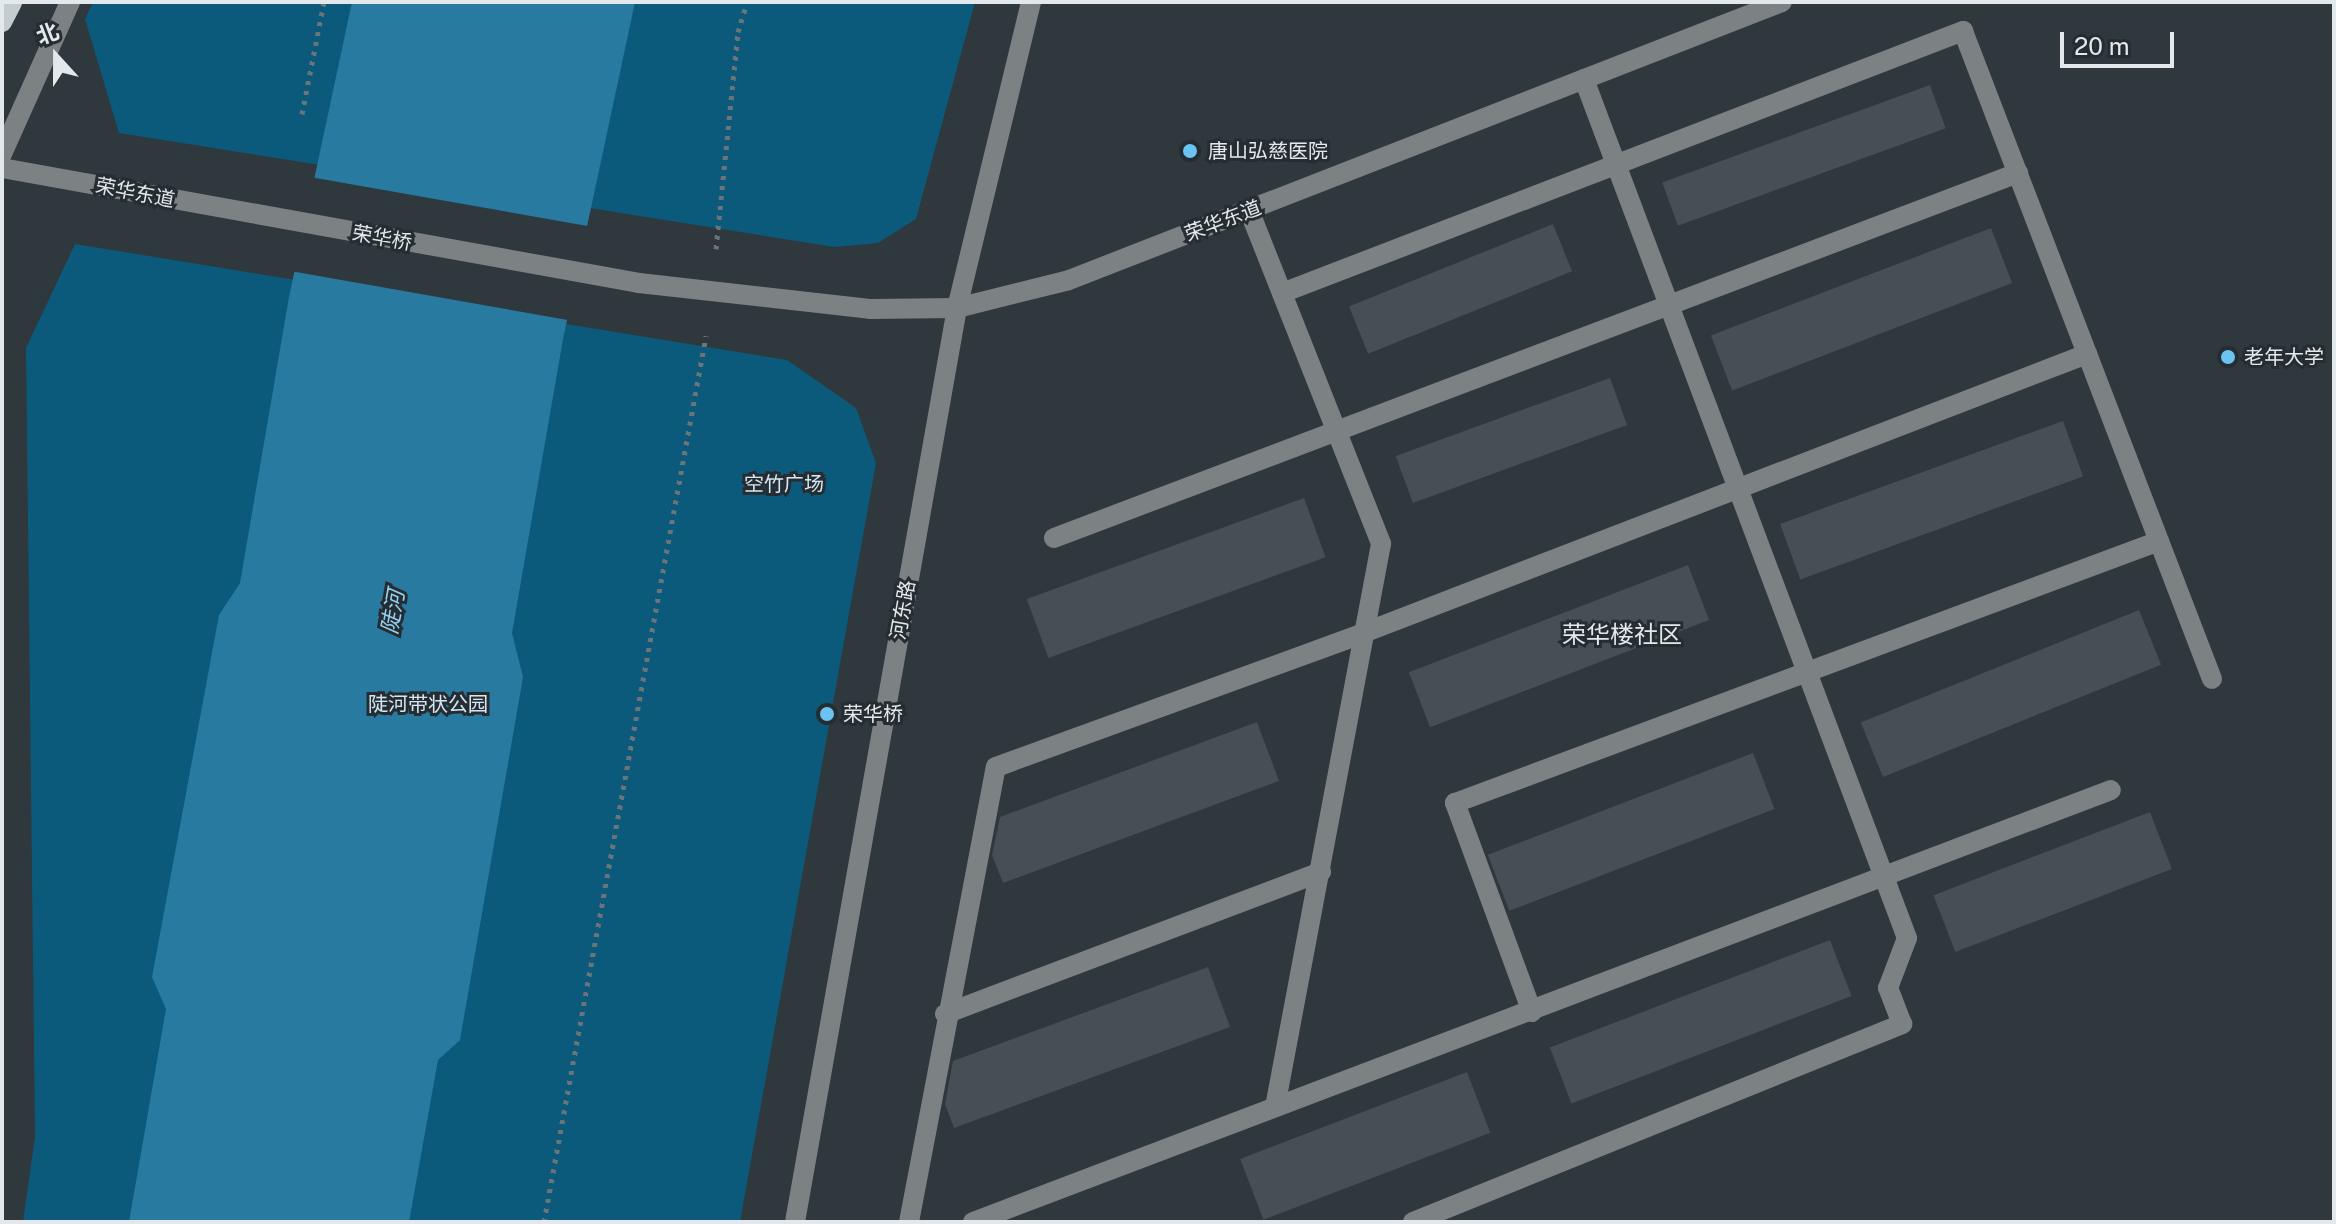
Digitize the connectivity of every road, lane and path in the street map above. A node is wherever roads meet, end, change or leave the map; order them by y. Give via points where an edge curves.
1 (12, 2) edge
2 (70, 2) edge
3 (324, 2) edge
4 (747, 2) edge
5 (1031, 2) edge
6 (1782, 2) edge
7 (2, 22) edge
8 (1584, 79) junction
9 (302, 114) dead end
10 (2, 154) edge
11 (1616, 165) junction
12 (2, 168) edge
13 (2018, 173) junction
14 (1249, 210) junction
15 (267, 218) joint
16 (716, 249) dead end
17 (639, 283) joint
18 (1282, 293) junction
19 (1669, 305) junction
20 (957, 308) junction
21 (706, 336) dead end
22 (2087, 354) junction
23 (1336, 431) junction
24 (1738, 489) junction
25 (1054, 538) dead end
26 (2159, 541) junction
27 (1366, 632) junction
28 (1807, 672) junction
29 (2212, 679) dead end
30 (2111, 790) dead end
31 (1321, 872) junction
32 (1884, 876) junction
33 (1532, 1012) junction
34 (945, 1014) junction
35 (1275, 1107) junction
36 (544, 1222) edge
37 (795, 1222) edge
38 (909, 1222) edge
39 (973, 1222) edge
40 (1413, 1222) edge

1 - 7 main road
2 - 10 street
3 - 9 path
4 - 16 path via 738,32
5 - 20 street, 河东路
6 - 8 street, 荣华东道
8 - 11 street
8 - 14 street, 荣华东道
11 - 13 street via 1963,31
11 - 18 street
11 - 19 street
12 - 15 street, 荣华东道
13 - 19 street
13 - 22 street
14 - 18 street
14 - 20 street, 荣华东道 via 1069,280
15 - 17 street, 荣华桥
17 - 20 street, 荣华东道 via 870,309
18 - 23 street
19 - 23 street
19 - 24 street
20 - 37 street, 河东路
21 - 36 path
22 - 24 street
22 - 26 street
23 - 25 street
23 - 27 street via 1381,544
24 - 27 street
24 - 28 street
26 - 28 street
26 - 29 street
27 - 31 street
27 - 34 street via 996,767
28 - 32 street
28 - 33 street via 1455,803
30 - 32 street
31 - 34 street
31 - 35 street
32 - 33 street
32 - 40 street via 1907,938 1888,988 1902,1024
33 - 35 street
34 - 38 street
35 - 39 street

